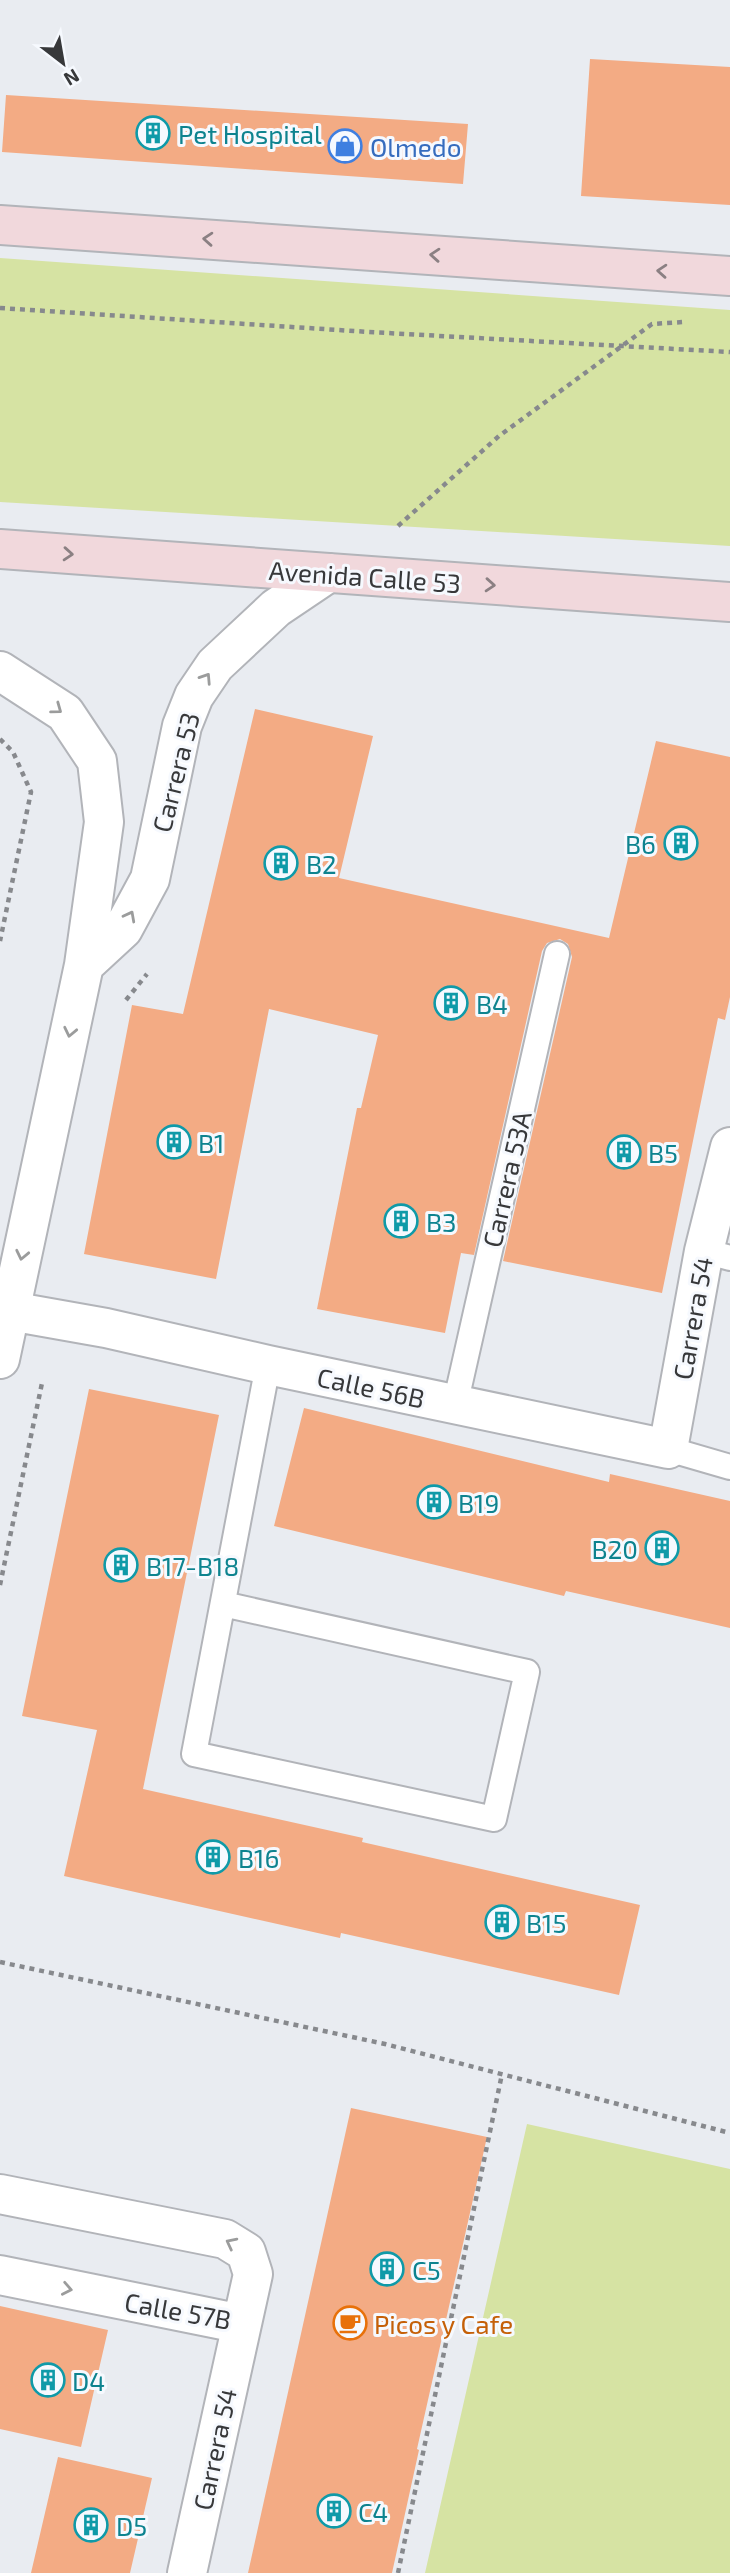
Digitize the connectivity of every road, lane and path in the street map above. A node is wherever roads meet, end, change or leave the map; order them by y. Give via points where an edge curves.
1 (0, 225) edge
2 (730, 276) edge
3 (0, 308) edge
4 (691, 322) dead end
5 (622, 346) junction
6 (730, 352) edge
7 (398, 526) dead end
8 (0, 549) edge
9 (328, 573) junction
10 (730, 602) edge
11 (0, 671) edge
12 (0, 739) edge
13 (0, 941) edge
14 (557, 954) dead end
15 (84, 965) junction
16 (153, 967) dead end
17 (120, 1009) dead end
18 (730, 1147) edge
19 (717, 1254) edge
20 (10, 1311) junction
21 (0, 1359) edge
22 (268, 1365) junction
23 (455, 1405) junction
24 (668, 1449) junction
25 (730, 1467) edge
26 (223, 1604) junction
27 (0, 1962) edge
28 (502, 2074) junction
29 (730, 2133) edge
30 (0, 2194) edge
31 (0, 2275) edge
32 (242, 2324) junction
33 (187, 2573) edge
34 (398, 2573) edge

2 -> 1 main road
3 - 5 path
4 - 5 path via 652,324
5 - 6 path
5 - 7 path via 499,436
8 -> 9 main road, Avenida Calle 53
9 -> 10 main road, Avenida Calle 53
15 -> 9 street, Carrera 53 via 123,929 150,879 182,726 194,696 215,665 266,618
11 -> 15 street via 65,713 97,761 104,822
12 - 13 path via 13,752 31,792
14 - 23 lane, Carrera 53A
15 -> 20 street
16 - 17 path
18 - 19 street, Carrera 54
19 - 24 street, Carrera 54
20 - 21 street
20 - 22 street, Calle 56B
22 - 23 street, Calle 56B
22 - 26 lane
23 - 24 street, Calle 56B
24 - 25 lane, Calle 56B
26 - 26 lane via 194,1754 494,1819 527,1672
27 - 28 path via 386,2044
28 - 29 path
28 - 34 path
32 -> 30 street, Calle 57B via 253,2274 246,2252 225,2239
31 -> 32 street, Calle 57B
32 - 33 street, Carrera 54

